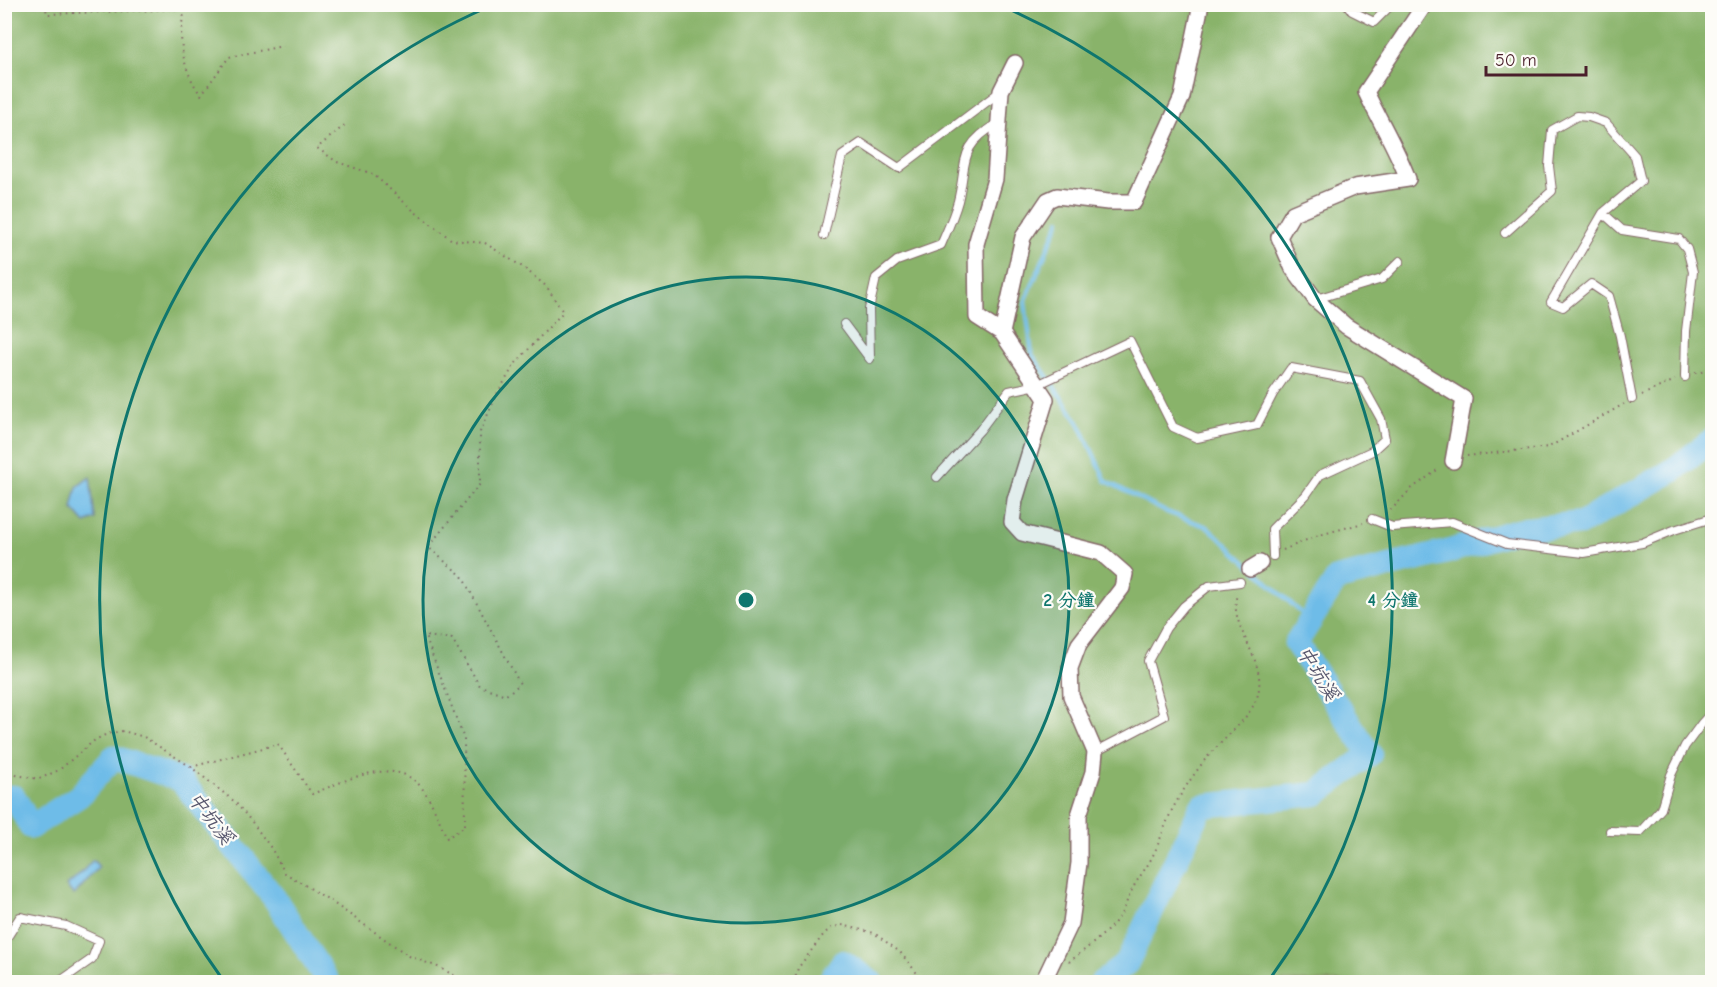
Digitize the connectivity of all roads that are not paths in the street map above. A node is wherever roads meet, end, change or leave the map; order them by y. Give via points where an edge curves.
1 (1202, 4) edge
2 (1347, 4) edge
3 (1392, 4) edge
4 (1425, 4) edge
5 (1015, 63) dead end
6 (1001, 91) junction
7 (999, 122) junction
8 (1603, 213) junction
9 (1505, 233) dead end
10 (824, 235) dead end
11 (1400, 261) dead end
12 (1315, 299) junction
13 (844, 324) dead end
14 (1002, 333) junction
15 (1685, 377) road end
16 (1039, 384) junction
17 (1632, 399) road end
18 (1453, 461) road end
19 (938, 477) dead end
20 (1713, 518) edge
21 (1372, 519) road end
22 (1261, 562) road end
23 (1240, 582) road end
24 (1713, 712) edge
25 (1095, 752) junction
26 (1610, 831) dead end
27 (4, 942) edge
28 (58, 982) edge
29 (1043, 982) edge

1 - 14 street via 1182,97 1134,202 1057,196 1048,200 1023,237
2 - 3 lane via 1352,11 1374,22
4 - 12 street via 1366,92 1399,153 1408,179 1355,187 1293,213 1279,237 1293,269
5 - 6 street
6 - 7 street
6 - 10 lane via 899,168 861,143 842,156
7 - 13 lane via 981,133 966,153 957,201 941,245 897,261 876,278 869,309 870,359
7 - 14 street via 995,179 976,244 977,317
8 - 9 lane via 1641,181 1635,156 1605,123 1576,116 1552,130 1552,191
8 - 15 lane via 1622,230 1679,239 1687,249 1693,272
8 - 17 lane via 1551,302 1563,307 1591,284 1609,296
11 - 12 lane via 1382,279
12 - 18 street via 1346,326 1464,399
14 - 16 street
16 - 19 lane via 1009,392
16 - 22 lane via 1130,341 1173,427 1197,438 1257,425 1291,368 1360,381 1381,420 1385,439 1372,451 1320,475 1272,529
16 - 25 street via 1046,399 1012,522 1022,533 1101,553 1125,574 1122,588 1079,644 1070,668 1071,696
20 - 21 lane via 1642,543 1584,553 1507,544 1452,522 1392,527
23 - 25 lane via 1209,586 1184,606 1166,628 1148,661 1164,716
24 - 26 lane via 1685,746 1660,808 1640,832
25 - 29 street via 1079,815 1079,863 1071,923
27 - 28 lane via 20,917 66,926 99,941 92,960

